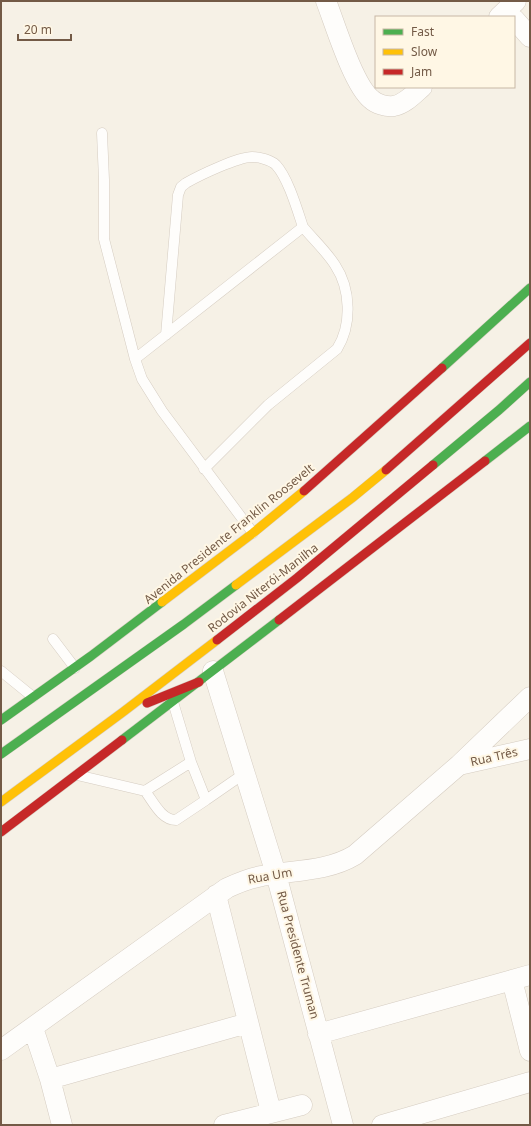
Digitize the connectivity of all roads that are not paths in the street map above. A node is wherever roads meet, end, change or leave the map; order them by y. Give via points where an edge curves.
1 (326, 1) edge
2 (515, 19) edge
3 (530, 37) edge
4 (421, 88) edge
5 (102, 133) dead end
6 (303, 227) junction
7 (530, 288) edge
8 (166, 334) junction
9 (530, 343) edge
10 (135, 359) junction
11 (530, 382) edge
12 (530, 426) edge
13 (204, 469) junction
14 (253, 534) junction
15 (53, 639) dead end
16 (75, 668) junction
17 (1, 671) edge
18 (206, 677) junction
19 (33, 697) junction
20 (530, 697) edge
21 (173, 702) junction
22 (123, 712) junction
23 (1, 720) edge
24 (530, 749) edge
25 (1, 754) edge
26 (191, 762) junction
27 (459, 765) junction
28 (245, 773) junction
29 (76, 775) junction
30 (145, 790) junction
31 (206, 800) junction
32 (1, 802) edge
33 (1, 832) edge
34 (276, 874) junction
35 (216, 895) junction
36 (521, 978) edge
37 (248, 1023) junction
38 (32, 1028) junction
39 (318, 1034) junction
40 (1, 1050) edge
41 (530, 1051) edge
42 (50, 1079) junction
43 (530, 1082) edge
44 (302, 1104) dead end
45 (271, 1112) junction
46 (62, 1125) edge
47 (224, 1125) edge
48 (343, 1125) edge
49 (382, 1125) edge

1 - 4 street via 352,69 361,87 371,99 381,105 394,106
2 - 3 street
5 - 10 lane via 104,239
6 - 8 lane
6 - 8 lane via 282,173 275,164 264,159 252,157 231,162 186,182 178,195
6 - 13 lane via 335,265 342,280 348,312 343,340 337,350 268,405
7 - 14 main road, Avenida Presidente Franklin Roosevelt via 317,480
8 - 10 lane
9 - 25 main road, Rodovia Niterói-Manilha via 352,498 184,624
10 - 13 lane via 142,379 162,411
11 - 22 main road, Rodovia Niterói-Manilha via 297,578
12 - 18 main road
13 - 14 lane
14 - 16 main road, Avenida Presidente Franklin Roosevelt
15 - 16 lane
16 - 19 main road, Avenida Presidente Franklin Roosevelt
17 - 19 lane
18 - 21 main road
18 - 22 main road
18 - 28 street, Rua Presidente Truman
19 - 23 main road, Avenida Presidente Franklin Roosevelt
20 - 27 street, Rua Um
21 - 26 lane
21 - 29 main road
22 - 32 main road, Rodovia Niterói-Manilha
24 - 27 street, Rua Três
26 - 30 lane
26 - 31 lane
27 - 34 street, Rua Um via 345,861
28 - 31 lane
28 - 34 street, Rua Presidente Truman
29 - 30 lane
29 - 33 main road
30 - 31 lane via 163,815 171,820 176,820
34 - 35 street, Rua Um via 240,882
34 - 39 street, Rua Presidente Truman
35 - 37 street
35 - 38 street, Rua Um
36 - 39 street
36 - 41 street
37 - 42 street
37 - 45 street
38 - 40 street, Rua Um
38 - 42 street
39 - 48 street, Rua Presidente Truman
42 - 46 street
43 - 49 street
44 - 45 street
45 - 47 street

